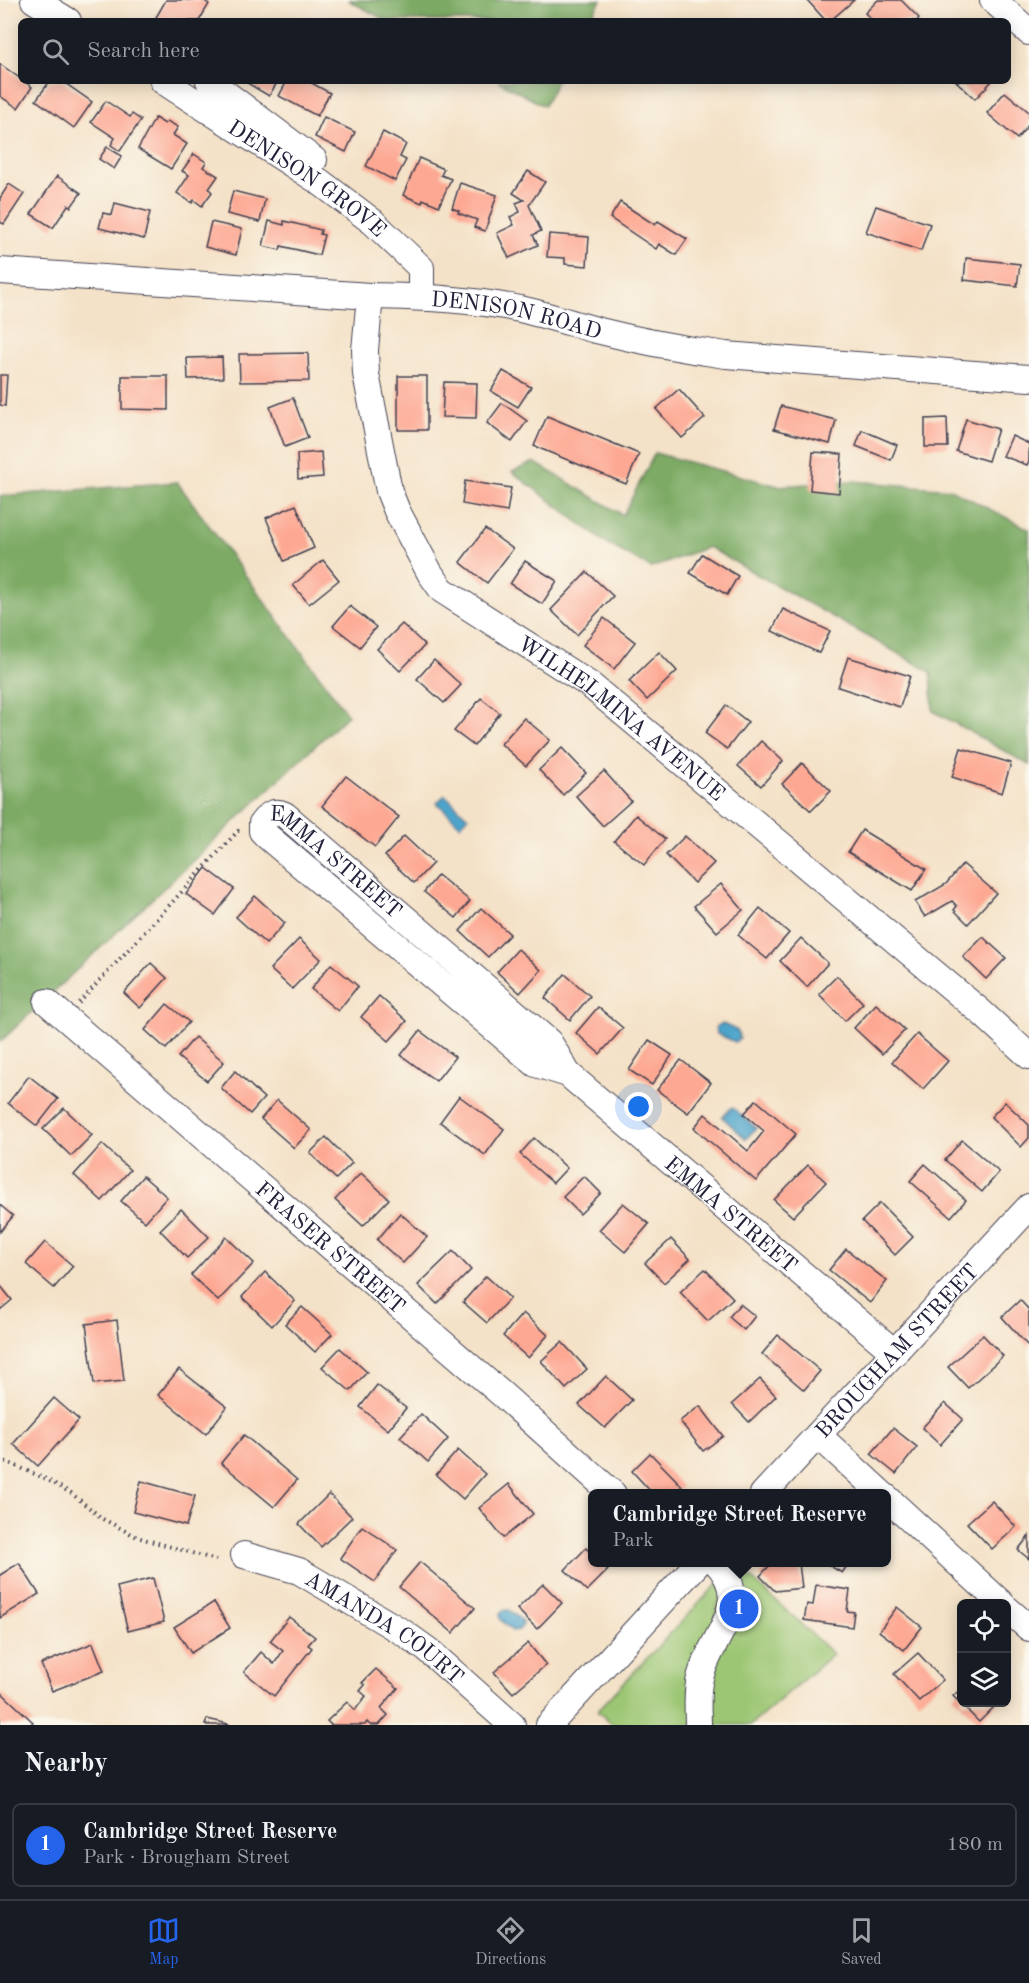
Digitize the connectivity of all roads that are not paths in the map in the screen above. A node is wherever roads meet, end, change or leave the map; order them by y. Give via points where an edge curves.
1 (34, 0) edge
2 (993, 0) edge
3 (63, 18) edge
4 (1029, 33) edge
5 (168, 84) edge
6 (213, 84) edge
7 (326, 186) junction
8 (0, 271) edge
9 (370, 296) junction
10 (421, 297) junction
11 (1029, 378) edge
12 (262, 831) road end
13 (57, 1009) road end
14 (1029, 1056) edge
15 (1029, 1207) edge
16 (895, 1353) junction
17 (818, 1435) junction
18 (607, 1489) edge
19 (769, 1489) edge
20 (877, 1489) edge
21 (891, 1502) edge
22 (244, 1555) dead end
23 (697, 1567) edge
24 (709, 1567) edge
25 (997, 1599) edge
26 (512, 1725) edge
27 (549, 1725) edge
28 (698, 1725) edge

1 - 3 street
2 - 4 street
5 - 7 street, DENISON GROVE
6 - 7 street via 310,155 326,173
7 - 10 street, DENISON GROVE via 373,222 421,268
8 - 9 street, DENISON ROAD
9 - 10 street, DENISON ROAD
9 - 14 street, WILHELMINA AVENUE via 366,374 389,491 442,590 599,692
10 - 11 street, DENISON ROAD via 520,309 686,350
12 - 16 street, EMMA STREET via 536,1064 568,1074
13 - 18 street, FRASER STREET
15 - 16 street, BROUGHAM STREET
16 - 17 street, BROUGHAM STREET
17 - 19 street, BROUGHAM STREET
17 - 20 street
21 - 25 street
22 - 26 street, AMANDA COURT via 299,1571 404,1633
23 - 27 street
24 - 28 street via 727,1573 733,1603 700,1678

